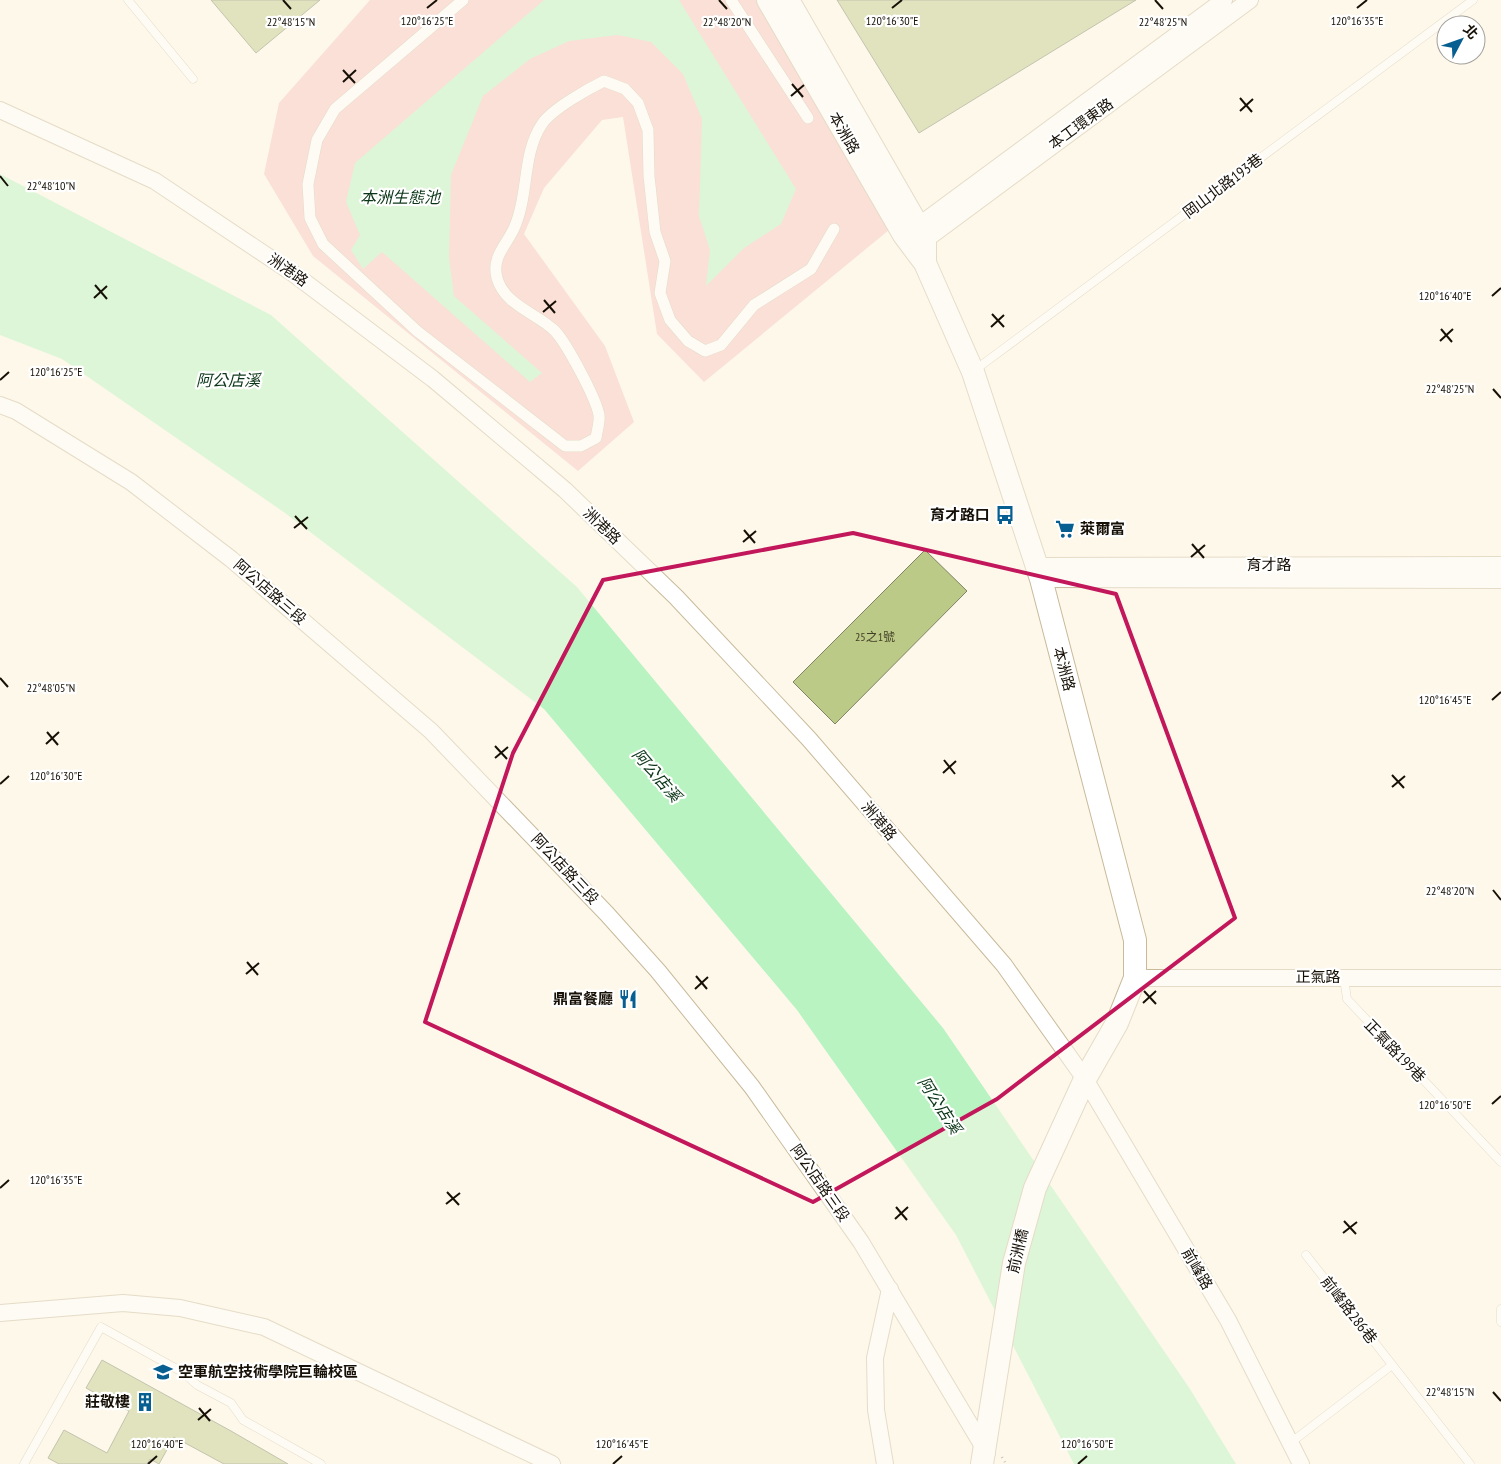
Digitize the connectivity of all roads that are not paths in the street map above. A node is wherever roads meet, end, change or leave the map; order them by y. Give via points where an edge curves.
1 (128, 0) edge
2 (462, 0) edge
3 (731, 0) edge
4 (768, 0) edge
5 (788, 0) edge
6 (1224, 0) edge
7 (1250, 0) edge
8 (1473, 0) edge
9 (193, 80) dead end
10 (0, 110) edge
11 (808, 118) dead end
12 (834, 230) dead end
13 (917, 243) junction
14 (973, 372) junction
15 (0, 405) edge
16 (1501, 565) edge
17 (1039, 572) junction
18 (1501, 580) edge
19 (1344, 977) junction
20 (1135, 978) junction
21 (1501, 978) edge
22 (1085, 1079) junction
23 (1501, 1162) edge
24 (1306, 1255) dead end
25 (890, 1290) junction
26 (1501, 1308) edge
27 (0, 1313) edge
28 (1501, 1322) edge
29 (1392, 1365) junction
30 (1289, 1444) junction
31 (986, 1459) edge
32 (24, 1464) edge
33 (321, 1464) edge
34 (552, 1464) edge
35 (885, 1464) edge
36 (1301, 1464) edge
37 (1470, 1464) edge

1 - 9 lane
2 - 12 street via 335,109 317,140 308,184 310,218 323,244 417,331 565,446 581,446 596,438 599,416 578,367 554,331 511,300 497,278 498,255 515,226 525,190 530,145 543,122 583,91 604,81 626,89 638,103 648,130 655,232 665,261 660,293 670,320 688,341 705,351 721,345 754,305 811,269
3 - 11 street
4 - 13 main road, 本洲路
5 - 13 main road, 本洲路
6 - 13 street, 本工環東路
7 - 13 street, 本工環東路
8 - 14 lane, 岡山北路193巷
10 - 22 street, 洲港路 via 155,181 294,274 433,379 565,490 676,598 809,739 1004,965
13 - 14 main road, 本洲路
14 - 17 main road, 本洲路
15 - 25 street, 阿公店路三段 via 16,410 131,482 231,559 431,732 557,860 658,972 752,1087 861,1242
16 - 17 street, 育才路
17 - 18 street, 育才路
17 - 20 main road, 本洲路 via 1135,940
19 - 20 street, 正氣路
19 - 21 street, 正氣路
19 - 23 lane, 正氣路199巷 via 1347,999
20 - 22 main road, 本洲路 via 1117,1023
22 - 30 street, 前峰路 via 1228,1320
22 - 31 main road, 前洲橋 via 1034,1188 1014,1264
24 - 29 lane, 前峰路286巷
25 - 31 street, 阿公店路三段
25 - 35 street via 875,1358 876,1410
26 - 28 lane
27 - 34 street via 123,1303 180,1308 264,1328
29 - 30 lane
29 - 37 lane, 前峰路286巷
30 - 36 street, 前峰路
32 - 33 lane via 101,1327 184,1373 197,1385 231,1403 243,1420

